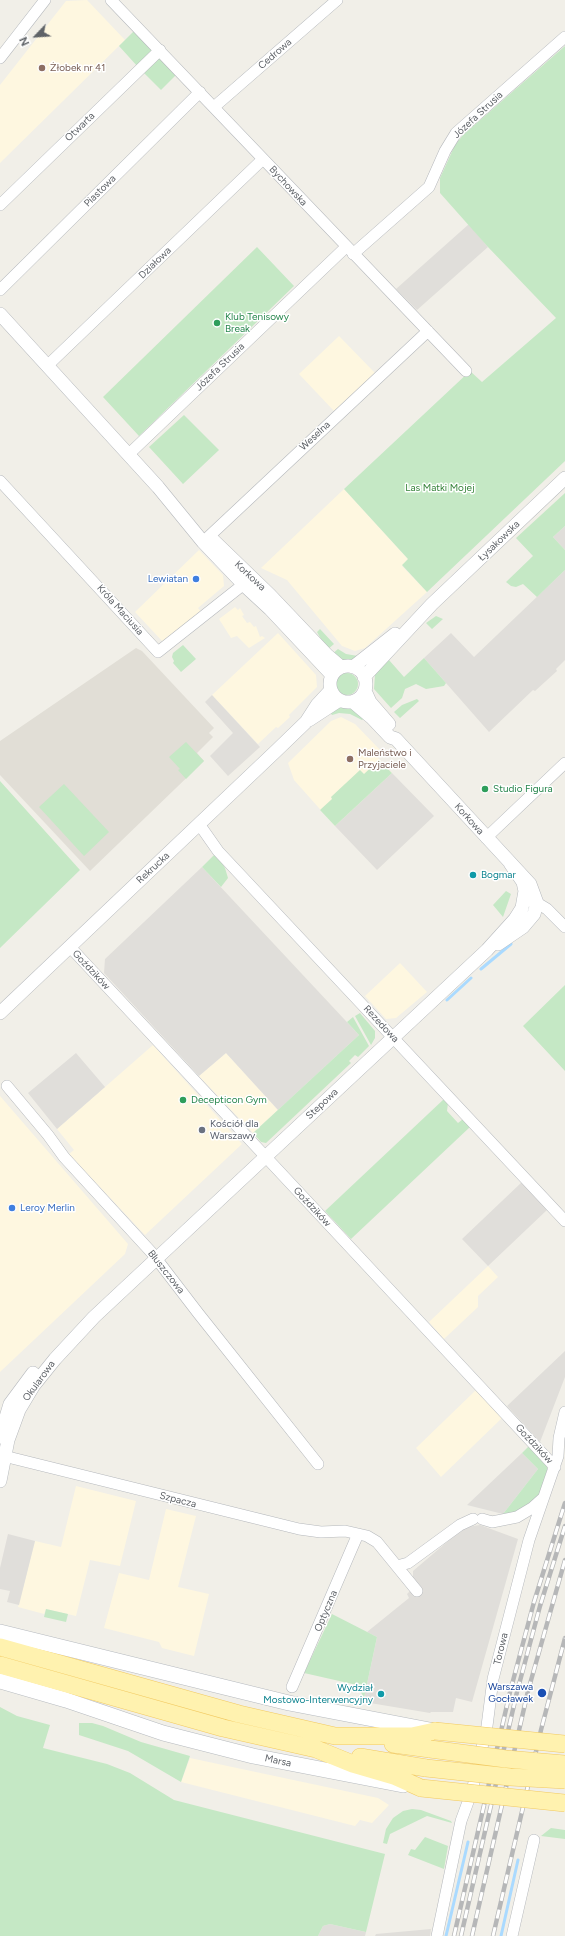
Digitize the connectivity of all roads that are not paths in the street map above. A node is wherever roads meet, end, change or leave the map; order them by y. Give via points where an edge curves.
1 (45, 0) edge
2 (111, 0) edge
3 (337, 0) edge
4 (565, 36) edge
5 (160, 50) junction
6 (0, 58) edge
7 (200, 92) junction
8 (214, 107) junction
9 (263, 159) junction
10 (0, 205) edge
11 (349, 250) junction
12 (0, 290) edge
13 (0, 314) edge
14 (428, 331) junction
15 (47, 366) junction
16 (466, 372) dead end
17 (129, 454) junction
18 (565, 478) edge
19 (0, 481) edge
20 (206, 539) junction
21 (248, 582) junction
22 (432, 604) junction
23 (342, 670) junction
24 (364, 677) junction
25 (365, 691) junction
26 (334, 696) junction
27 (353, 702) junction
28 (396, 739) junction
29 (565, 763) edge
30 (199, 824) junction
31 (486, 838) junction
32 (530, 902) junction
33 (565, 927) edge
34 (70, 947) junction
35 (0, 1013) edge
36 (393, 1037) junction
37 (7, 1086) dead end
38 (265, 1156) junction
39 (565, 1221) edge
40 (157, 1258) junction
41 (94, 1317) junction
42 (565, 1412) edge
43 (0, 1437) edge
44 (2, 1455) edge
45 (318, 1464) dead end
46 (555, 1467) junction
47 (0, 1481) edge
48 (542, 1499) junction
49 (358, 1534) junction
50 (397, 1566) junction
51 (417, 1591) dead end
52 (0, 1632) edge
53 (0, 1647) edge
54 (0, 1665) edge
55 (0, 1681) edge
56 (292, 1687) dead end
57 (435, 1731) junction
58 (335, 1736) junction
59 (565, 1744) edge
60 (316, 1749) junction
61 (565, 1764) edge
62 (565, 1780) edge
63 (421, 1788) junction
64 (565, 1803) edge
65 (534, 1840) dead end
66 (437, 1936) edge
67 (512, 1936) edge

1 - 6 street
2 - 5 street, Bychowska
3 - 8 street, Cedrowa
4 - 11 street, Józefa Strusia via 456,133 429,187
5 - 7 street, Bychowska
5 - 10 street, Otwarta
7 - 8 street, Bychowska
7 - 12 street, Piastowa
8 - 9 street, Bychowska
9 - 11 street, Bychowska
9 - 15 street, Działowa
11 - 14 street, Bychowska
11 - 17 street, Józefa Strusia
13 - 15 street, Korkowa
14 - 16 street, Bychowska
14 - 20 street, Weselna
15 - 17 street, Korkowa
17 - 20 street, Korkowa
18 - 22 street, Łysakowska
19 - 21 street, Króla Maciusia via 158,652
20 - 21 street, Korkowa
21 - 23 street, Korkowa via 270,595
22 - 23 street, Łysakowska
22 - 24 street, Łysakowska
23 - 24 street via 360,671
23 - 26 street via 329,683
24 - 25 street
25 - 27 street
25 - 28 street, Korkowa via 370,702 394,729
26 - 27 street via 345,703
26 - 30 street, Rekrucka via 317,705 306,722
27 - 28 street, Korkowa via 390,737
28 - 31 street, Korkowa
29 - 31 street
30 - 34 street, Rekrucka
30 - 36 street, Rezedowa via 218,851
31 - 32 street, Korkowa via 530,884
32 - 33 street via 547,909
32 - 36 street, Stepowa via 534,914 529,922 487,950
34 - 35 street, Rekrucka
34 - 38 street, Goździków
36 - 38 street, Stepowa
36 - 39 street, Rezedowa
37 - 40 street, Bluszczowa via 64,1157
38 - 40 street, Stepowa
38 - 46 street, Goździków
40 - 41 street, Okularowa
40 - 45 street, Bluszczowa
41 - 43 street, Okularowa via 64,1340 26,1381 10,1404
41 - 44 street, Okularowa via 34,1384 19,1410
42 - 46 street, Torowa
44 - 47 street, Okularowa
44 - 49 street, Szpacza via 298,1529
46 - 48 street, Torowa
48 - 50 street via 517,1517 492,1522 478,1519 460,1525 408,1563
48 - 66 street, Torowa via 494,1679 488,1726 472,1791 461,1821
49 - 50 street via 377,1542
49 - 56 street, Optyczna
50 - 51 street
52 - 57 main road via 289,1703
53 - 58 main road via 239,1714
54 - 60 main road via 223,1728
55 - 63 main road, Marsa via 163,1733 253,1756
57 - 58 main road via 412,1736
57 - 59 main road, bridge
58 - 61 main road, bridge via 506,1759
60 - 62 main road, bridge via 426,1768
60 - 63 main road
63 - 64 main road, Marsa, bridge
65 - 67 street

